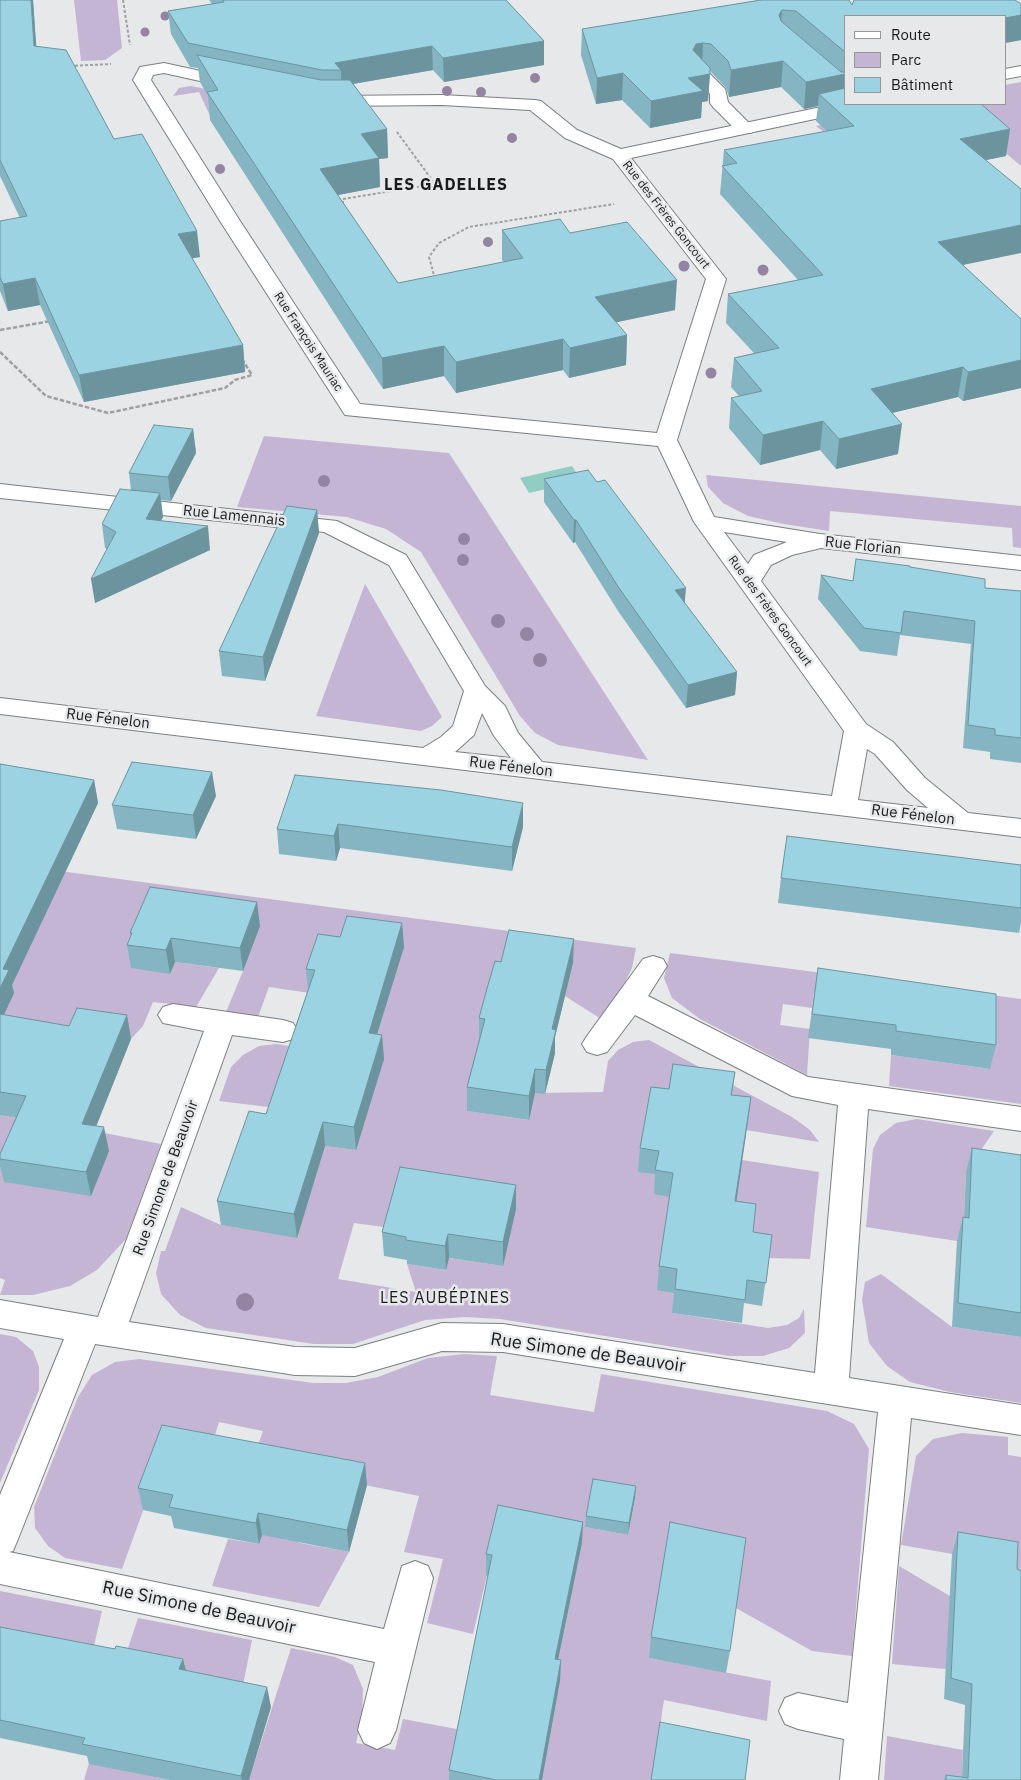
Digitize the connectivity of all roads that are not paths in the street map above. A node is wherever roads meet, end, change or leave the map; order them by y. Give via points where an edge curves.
1 (1021, 71) edge
2 (1006, 74) edge
3 (702, 76) edge
4 (258, 88) edge
5 (314, 100) edge
6 (854, 105) edge
7 (745, 129) junction
8 (619, 155) junction
9 (666, 440) junction
10 (0, 491) edge
11 (705, 522) junction
12 (820, 541) junction
13 (1021, 563) edge
14 (749, 581) junction
15 (476, 692) junction
16 (0, 706) edge
17 (857, 730) junction
18 (427, 757) junction
19 (534, 770) junction
20 (843, 806) junction
21 (961, 821) junction
22 (1021, 828) edge
23 (652, 966) dead end
24 (630, 1000) junction
25 (173, 1015) dead end
26 (222, 1023) junction
27 (283, 1031) dead end
28 (598, 1044) dead end
29 (854, 1096) junction
30 (1021, 1118) edge
31 (0, 1314) edge
32 (97, 1330) junction
33 (832, 1389) junction
34 (896, 1400) junction
35 (1021, 1420) edge
36 (0, 1538) edge
37 (0, 1567) edge
38 (415, 1578) dead end
39 (397, 1649) junction
40 (798, 1711) dead end
41 (864, 1725) junction
42 (377, 1730) dead end
43 (860, 1780) edge

1 - 2 street
3 - 7 street via 719,93 720,103
4 - 9 street, Rue François Mauriac via 164,68 146,71 142,80 353,410
5 - 8 street, Rue des Frères Goncourt via 442,100 535,105 571,134
6 - 7 street
7 - 8 street
8 - 9 street, Rue des Frères Goncourt via 716,279
9 - 11 street, Rue des Frères Goncourt
10 - 15 street, Rue Lamennais via 329,526 398,560
11 - 12 street, Rue Florian
11 - 14 street, Rue des Frères Goncourt
12 - 13 street, Rue Florian
12 - 14 street via 784,550 762,560
14 - 17 street, Rue des Frères Goncourt
15 - 18 street via 466,728
15 - 19 street, Rue Lamennais via 496,712 507,736
16 - 18 street, Rue Fénelon
17 - 20 street
17 - 21 street via 884,748 916,784
18 - 19 street, Rue Fénelon
19 - 20 street, Rue Fénelon
20 - 21 street, Rue Fénelon
21 - 22 street, Rue Fénelon
23 - 24 street
24 - 28 street
24 - 29 street via 803,1088
25 - 26 street
26 - 27 street
26 - 32 street, Rue Simone de Beauvoir
29 - 30 street
29 - 33 street
31 - 32 street, Rue Simone de Beauvoir
32 - 33 street, Rue Simone de Beauvoir via 294,1362 355,1362 442,1337 503,1338
32 - 36 street, Rue Simone de Beauvoir
33 - 34 street, Rue Simone de Beauvoir
34 - 35 street, Rue Simone de Beauvoir
34 - 41 street
37 - 39 street, Rue Simone de Beauvoir
38 - 39 street
39 - 42 street
40 - 41 street
41 - 43 street

